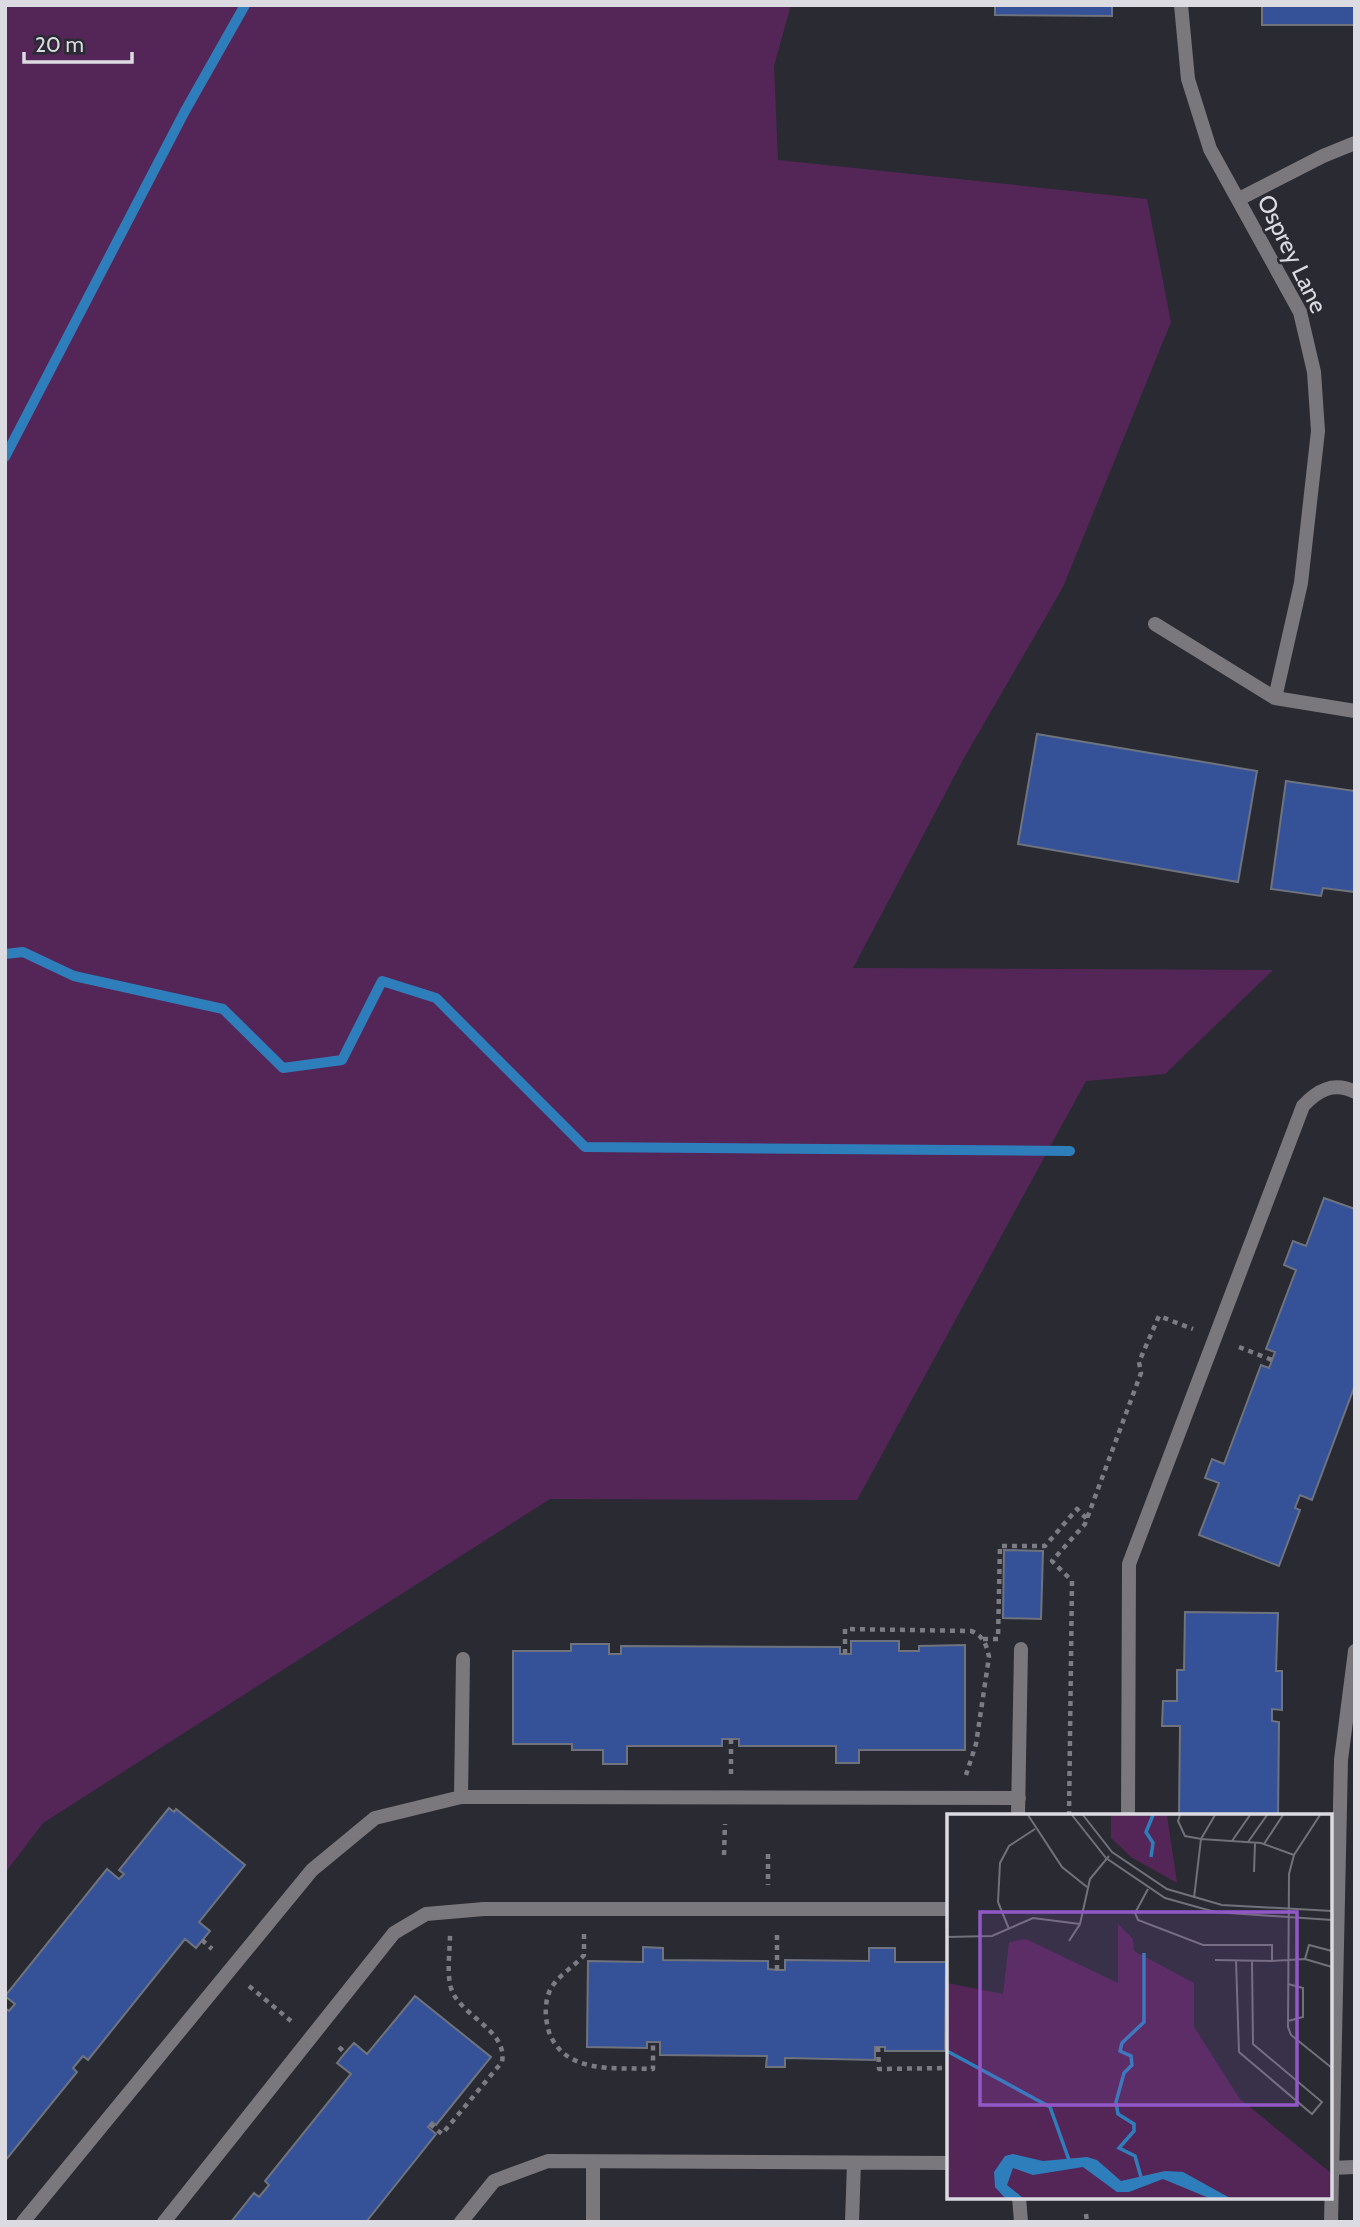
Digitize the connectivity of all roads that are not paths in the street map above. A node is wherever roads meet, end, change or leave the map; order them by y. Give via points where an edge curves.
1 (1181, 5) edge
2 (1355, 143) edge
3 (1239, 199) junction
4 (1155, 624) dead end
5 (1275, 698) junction
6 (1355, 711) edge
7 (1355, 1092) edge
8 (1021, 1648) dead end
9 (1355, 1651) edge
10 (463, 1659) dead end
11 (461, 1797) junction
12 (1019, 1798) junction
13 (1018, 1814) edge
14 (1128, 1814) edge
15 (947, 1909) edge
16 (593, 2163) junction
17 (854, 2163) junction
18 (947, 2163) edge
19 (1355, 2167) edge
20 (1332, 2168) edge
21 (1019, 2199) edge
22 (1331, 2199) edge
23 (23, 2222) edge
24 (164, 2222) edge
25 (461, 2222) edge
26 (593, 2222) edge
27 (852, 2222) edge
28 (1021, 2222) edge
29 (1331, 2222) edge

1 - 3 street, Osprey Lane via 1188,79 1210,149
2 - 3 street
3 - 5 street, Osprey Lane via 1300,312 1314,372 1318,431 1301,583
4 - 5 street
5 - 6 street
7 - 14 street via 1331,1088 1315,1093 1303,1106 1129,1564
8 - 12 street
9 - 20 street via 1341,1760
10 - 11 street
11 - 12 street
11 - 23 street via 374,1818 312,1870
12 - 13 street
15 - 24 street via 484,1909 426,1914 394,1933
16 - 17 street
16 - 25 street via 548,2161 494,2182
16 - 26 street
17 - 18 street
17 - 27 street
19 - 20 street
21 - 28 street
22 - 29 street

